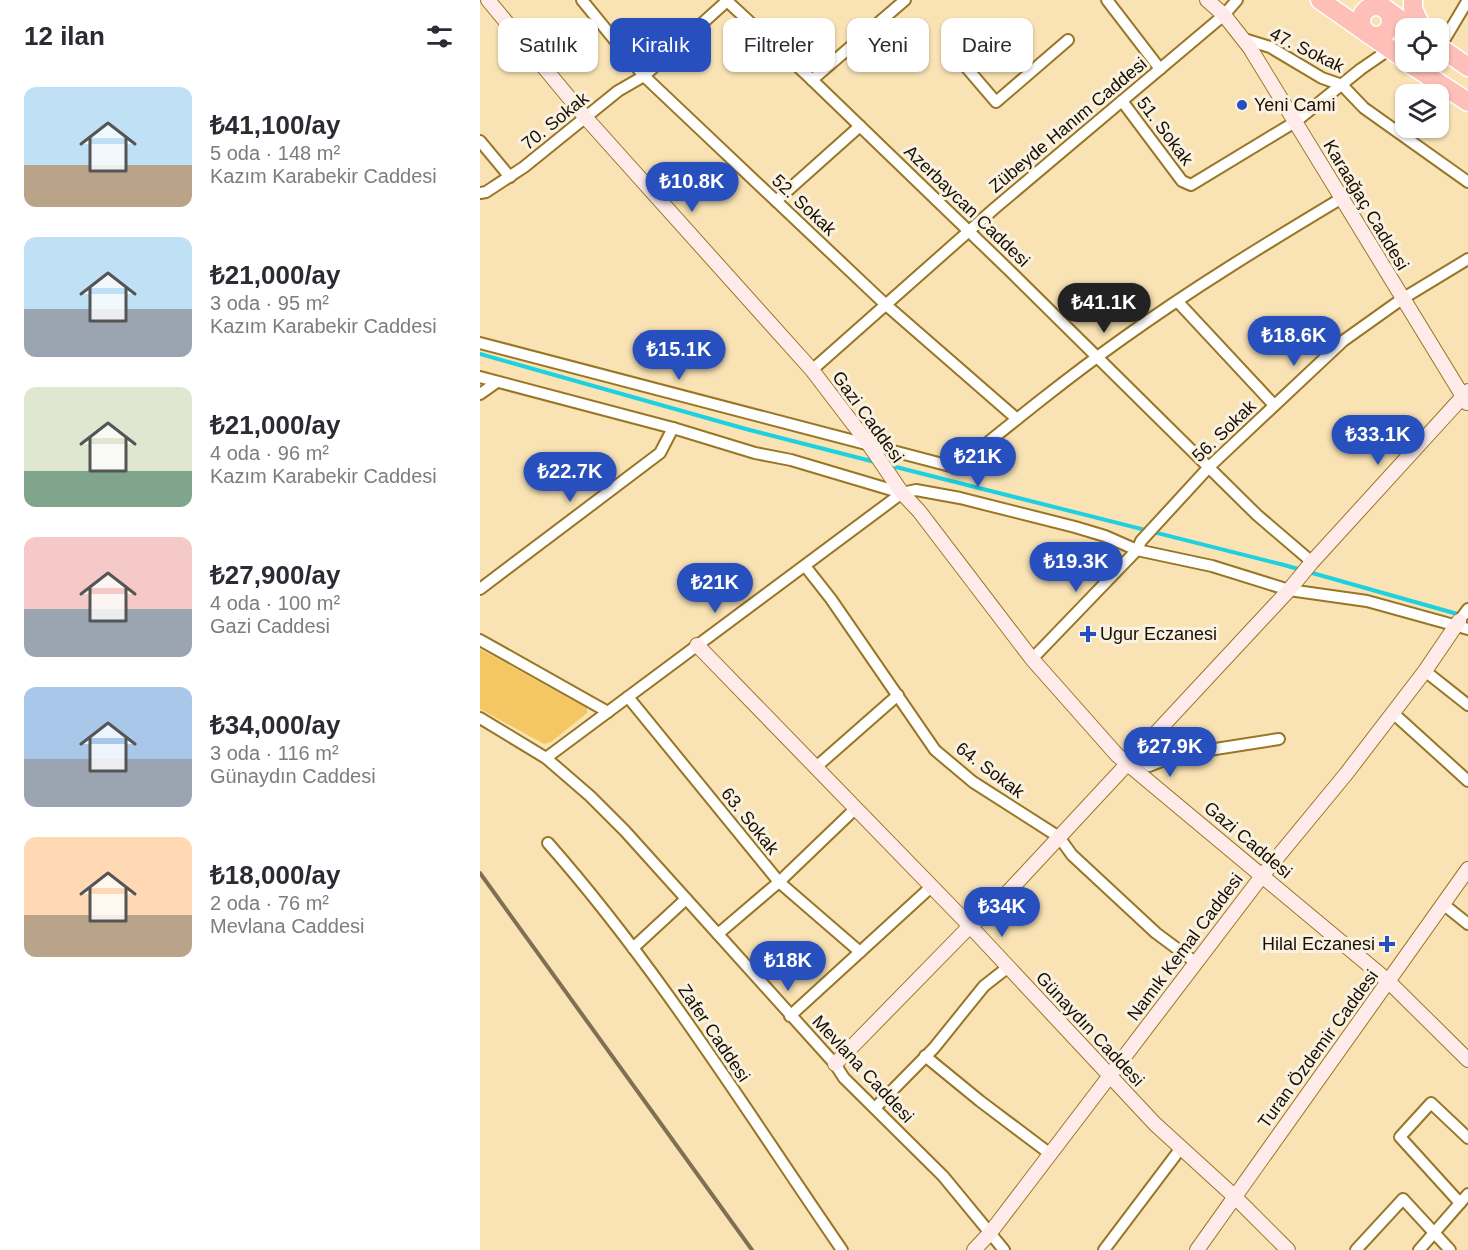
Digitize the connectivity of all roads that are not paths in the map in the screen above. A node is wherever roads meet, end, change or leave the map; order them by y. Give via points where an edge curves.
1 (488, 0) edge
2 (582, 0) edge
3 (727, 0) edge
4 (905, 0) edge
5 (1107, 0) edge
6 (1207, 0) edge
7 (1237, 0) edge
8 (1320, 0) edge
9 (1413, 0) edge
10 (1468, 0) edge
11 (1382, 9) edge
12 (1224, 15) junction
13 (1396, 18) edge
14 (1417, 18) edge
15 (1449, 31) edge
16 (1365, 32) junction
17 (1244, 39) junction
18 (1068, 40) dead end
19 (1390, 50) junction
20 (1395, 53) edge
21 (1449, 54) edge
22 (1468, 67) edge
23 (1160, 69) junction
24 (1033, 70) edge
25 (970, 72) edge
26 (1031, 72) edge
27 (1423, 72) edge
28 (644, 76) junction
29 (812, 80) junction
30 (1342, 85) junction
31 (1122, 101) junction
32 (1468, 102) edge
33 (586, 117) junction
34 (1295, 122) junction
35 (860, 126) junction
36 (480, 141) edge
37 (510, 177) junction
38 (1468, 182) edge
39 (480, 193) edge
40 (1342, 198) junction
41 (776, 201) junction
42 (969, 231) junction
43 (1468, 259) edge
44 (1402, 299) junction
45 (1178, 302) junction
46 (885, 304) junction
47 (480, 343) edge
48 (1098, 357) junction
49 (812, 370) junction
50 (480, 377) edge
51 (496, 382) junction
52 (480, 394) edge
53 (1466, 398) edge
54 (1274, 405) junction
55 (1017, 419) junction
56 (673, 429) junction
57 (870, 446) junction
58 (1209, 467) junction
59 (902, 493) junction
60 (1139, 545) junction
61 (1312, 562) junction
62 (805, 567) junction
63 (1294, 585) junction
64 (480, 589) edge
65 (1468, 609) edge
66 (1461, 625) edge
67 (480, 640) edge
68 (697, 645) junction
69 (1032, 659) junction
70 (1425, 671) junction
71 (898, 695) junction
72 (628, 697) junction
73 (1468, 705) edge
74 (608, 712) junction
75 (1393, 713) junction
76 (480, 718) edge
77 (1280, 739) dead end
78 (546, 758) junction
79 (1132, 758) junction
80 (815, 768) junction
81 (1468, 781) edge
82 (855, 809) junction
83 (1059, 837) junction
84 (548, 843) dead end
85 (1468, 869) edge
86 (1262, 876) junction
87 (779, 882) junction
88 (931, 887) junction
89 (686, 899) junction
90 (1443, 904) junction
91 (1468, 924) edge
92 (970, 926) junction
93 (718, 934) junction
94 (633, 948) junction
95 (860, 952) junction
96 (1195, 962) junction
97 (1007, 968) junction
98 (1388, 981) junction
99 (790, 1016) junction
100 (925, 1056) junction
101 (1468, 1060) edge
102 (835, 1064) junction
103 (1109, 1075) junction
104 (875, 1108) junction
105 (1468, 1138) edge
106 (1181, 1148) junction
107 (1049, 1153) junction
108 (1468, 1194) edge
109 (1234, 1196) junction
110 (1460, 1203) junction
111 (990, 1233) junction
112 (1433, 1233) junction
113 (842, 1250) edge
114 (974, 1250) edge
115 (1004, 1250) edge
116 (1104, 1250) edge
117 (1197, 1250) edge
118 (1288, 1250) edge
119 (1356, 1250) edge
120 (1419, 1250) edge
121 (1450, 1250) edge

1 - 33 street, Gazi Caddesi
2 - 28 street, 52. Sokak
3 - 28 street, 70. Sokak
3 - 29 street, Azerbaycan Caddesi
4 - 29 street
5 - 23 street
6 - 12 street, Karaağaç Caddesi
7 - 12 street, Zübeyde Hanım Caddesi
8 - 16 highway
9 - 14 highway
10 - 15 street
11 - 13 highway
11 - 16 highway via 1360,19
11 - 16 highway via 1386,33 1372,36
12 - 17 street, Karaağaç Caddesi
12 - 23 street, Zübeyde Hanım Caddesi
16 - 19 highway
17 - 30 street, 47. Sokak via 1270,47 1322,78
17 - 34 street, Karaağaç Caddesi
18 - 24 street
19 - 20 highway
19 - 30 street, 51. Sokak
21 - 22 highway
23 - 31 street, Zübeyde Hanım Caddesi
25 - 26 street via 996,102
27 - 32 highway
28 - 33 street, 70. Sokak
28 - 41 street, 52. Sokak
29 - 35 street, Azerbaycan Caddesi
30 - 34 street, 51. Sokak
30 - 38 street, 47. Sokak via 1364,108
31 - 34 street, 51. Sokak via 1182,181 1191,185
31 - 42 street, Zübeyde Hanım Caddesi
33 - 37 street, 70. Sokak
33 - 49 street, Gazi Caddesi
34 - 40 street, Karaağaç Caddesi
35 - 41 street
35 - 42 street, Azerbaycan Caddesi
36 - 37 street
37 - 39 street, 70. Sokak
40 - 44 street, Karaağaç Caddesi
40 - 45 street
41 - 46 street, 52. Sokak
42 - 46 street, Zübeyde Hanım Caddesi
42 - 48 street, Azerbaycan Caddesi
43 - 44 street, 56. Sokak
44 - 53 street, Karaağaç Caddesi
44 - 54 street, 56. Sokak via 1342,341
45 - 48 street
45 - 54 street
46 - 49 street, Zübeyde Hanım Caddesi
46 - 55 street, 52. Sokak
47 - 57 street
48 - 55 street
48 - 58 street, Azerbaycan Caddesi
49 - 57 street, Gazi Caddesi
50 - 51 street
51 - 52 street
51 - 56 street
53 - 61 street
54 - 58 street, 56. Sokak
55 - 57 street via 954,467
56 - 59 street
56 - 64 street via 660,453
57 - 59 street, Gazi Caddesi
58 - 60 street, 56. Sokak
58 - 61 street, Azerbaycan Caddesi
59 - 60 street via 916,490 960,498
59 - 62 street
59 - 69 street, Gazi Caddesi
60 - 63 street
60 - 69 street, 56. Sokak
61 - 63 street
62 - 68 street
62 - 71 street, 64. Sokak
63 - 66 street
63 - 79 street
65 - 66 street, Namık Kemal Caddesi
66 - 70 street, Namık Kemal Caddesi
67 - 74 street
68 - 72 street
68 - 80 street, Günaydın Caddesi
69 - 79 street, Gazi Caddesi via 1117,755
70 - 73 street
70 - 75 street, Namık Kemal Caddesi
71 - 80 street
71 - 83 street, 64. Sokak via 935,750 973,782
72 - 74 street
72 - 87 street, 63. Sokak
74 - 78 street
75 - 81 street
75 - 86 street, Namık Kemal Caddesi
76 - 78 street, Mevlana Caddesi
77 - 79 street via 1177,755 1149,766
78 - 89 street, Mevlana Caddesi via 625,831
79 - 83 street
79 - 86 street, Gazi Caddesi
80 - 82 street, Günaydın Caddesi
82 - 87 street
82 - 88 street, Günaydın Caddesi
83 - 92 street via 995,906
83 - 96 street, 64. Sokak via 1072,855 1156,933
84 - 94 street, Zafer Caddesi
85 - 90 street, Turan Özdemir Caddesi
86 - 96 street, Namık Kemal Caddesi
86 - 98 street, Gazi Caddesi
87 - 93 street
87 - 95 street, 63. Sokak
88 - 92 street, Günaydın Caddesi
88 - 95 street
89 - 93 street, Mevlana Caddesi
89 - 94 street
90 - 91 street
90 - 98 street, Turan Özdemir Caddesi
92 - 97 street, Günaydın Caddesi
92 - 102 street
93 - 99 street, Mevlana Caddesi
94 - 113 street, Zafer Caddesi via 702,1041
95 - 99 street
96 - 103 street, Namık Kemal Caddesi
97 - 100 street via 984,986
97 - 103 street, Günaydın Caddesi
98 - 101 street, Gazi Caddesi
98 - 109 street, Turan Özdemir Caddesi
99 - 102 street, Mevlana Caddesi
100 - 104 street
100 - 107 street
102 - 104 street, Mevlana Caddesi
103 - 106 street, Günaydın Caddesi
103 - 107 street, Namık Kemal Caddesi
104 - 111 street, Mevlana Caddesi via 943,1176
105 - 110 street via 1431,1103 1400,1137
106 - 109 street, Günaydın Caddesi
106 - 116 street
107 - 111 street, Namık Kemal Caddesi
108 - 110 street
109 - 117 street, Turan Özdemir Caddesi
109 - 118 street, Günaydın Caddesi
110 - 112 street
111 - 114 street, Namık Kemal Caddesi
111 - 115 street, Mevlana Caddesi
112 - 119 street via 1403,1199
112 - 120 street
112 - 121 street

